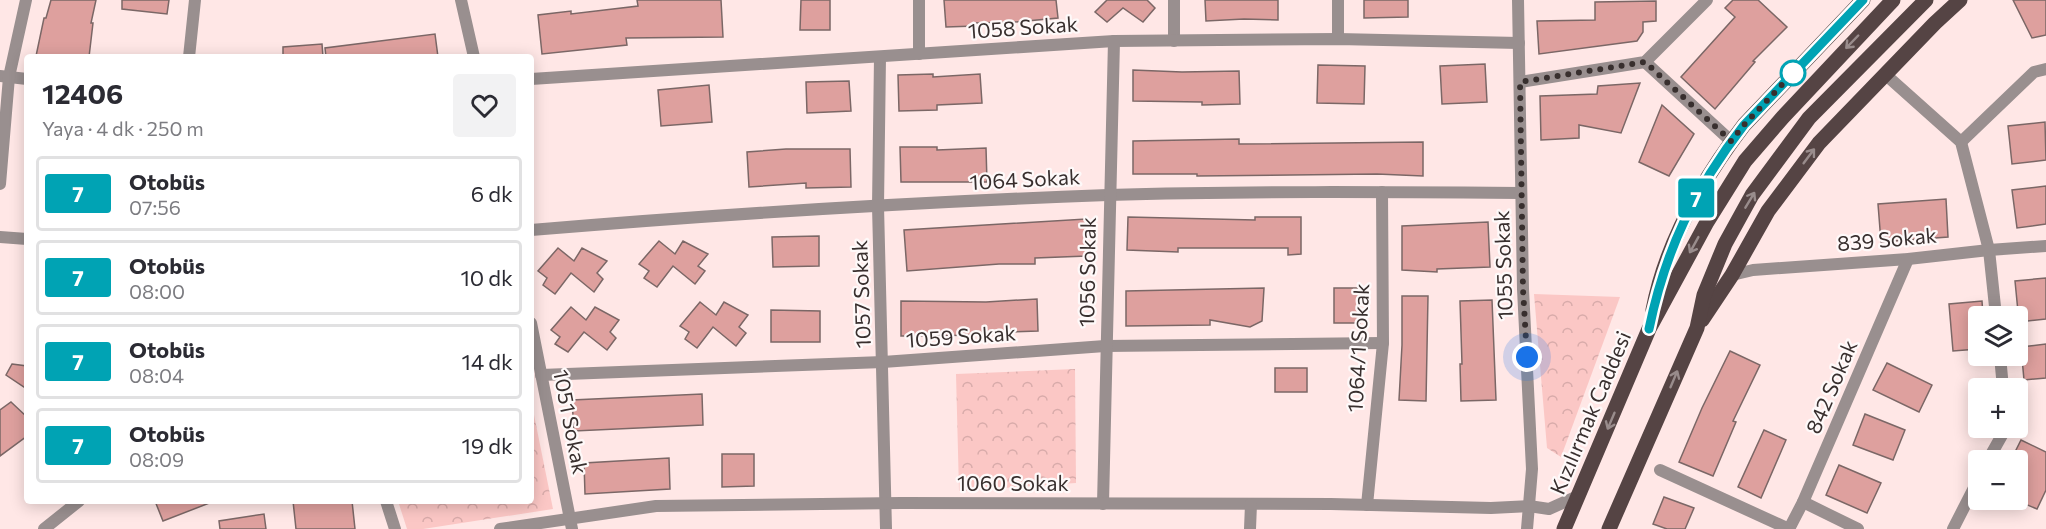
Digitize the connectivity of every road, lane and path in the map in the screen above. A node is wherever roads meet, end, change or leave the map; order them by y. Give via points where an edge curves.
1 (26, 0) edge
2 (195, 0) edge
3 (461, 0) edge
4 (919, 0) edge
5 (1174, 0) edge
6 (1338, 0) edge
7 (1518, 0) edge
8 (1707, 0) edge
9 (1863, 0) edge
10 (1893, 0) edge
11 (1926, 0) edge
12 (1960, 0) edge
13 (1338, 39) junction
14 (1114, 41) junction
15 (1174, 41) junction
16 (1519, 43) junction
17 (189, 54) edge
18 (473, 54) edge
19 (919, 54) junction
20 (880, 57) junction
21 (1645, 62) junction
22 (2046, 69) edge
23 (1886, 75) junction
24 (4, 77) edge
25 (24, 79) edge
26 (534, 79) edge
27 (1520, 82) junction
28 (1731, 141) junction
29 (1961, 142) junction
30 (0, 184) edge
31 (1382, 192) junction
32 (1521, 193) junction
33 (1109, 195) junction
34 (878, 206) junction
35 (534, 230) edge
36 (0, 237) edge
37 (24, 239) edge
38 (2046, 246) edge
39 (1989, 250) junction
40 (1908, 260) junction
41 (1732, 274) junction
42 (1995, 306) edge
43 (1697, 328) junction
44 (1649, 329) junction
45 (534, 337) edge
46 (1383, 343) junction
47 (1105, 346) junction
48 (883, 362) junction
49 (542, 375) junction
50 (1660, 470) dead end
51 (1578, 496) junction
52 (1968, 500) edge
53 (1803, 502) junction
54 (74, 504) edge
55 (387, 504) edge
56 (886, 504) junction
57 (1102, 504) junction
58 (1251, 504) junction
59 (1367, 505) junction
60 (1529, 506) junction
61 (571, 524) edge
62 (44, 529) edge
63 (395, 529) edge
64 (500, 529) edge
65 (886, 529) edge
66 (1250, 529) edge
67 (1527, 529) edge
68 (1564, 529) edge
69 (1609, 529) edge
70 (1789, 529) edge
71 (1858, 529) edge
72 (1953, 529) edge

1 - 24 street
2 - 17 street
3 - 18 street
4 - 19 street
5 - 15 street
6 - 13 street
7 - 16 street, 1055 Sokak
8 - 21 street
9 - 28 main road
10 -> 44 main road, Kızılırmak Caddesi via 1745,161
43 -> 11 main road via 1712,275 1752,195 1809,118
12 - 23 main road
13 - 15 street, 1058 Sokak
13 - 16 street, 1058 Sokak
14 - 15 street, 1058 Sokak
14 - 19 street, 1058 Sokak
14 - 33 street, 1056 Sokak
16 - 27 street, 1055 Sokak
19 - 20 street, 1058 Sokak
20 - 26 street, 1058 Sokak
20 - 34 street, 1057 Sokak
21 - 27 street
21 - 28 street
22 - 29 street via 2034,72
23 - 29 street
41 -> 23 main road via 1768,211 1819,143
24 - 25 street
24 - 30 street
27 - 32 street, 1055 Sokak
28 - 44 main road via 1682,224 1657,291
29 - 39 street
31 - 32 street, 1064 Sokak
31 - 33 street, 1064 Sokak
31 - 46 street, 1064/1 Sokak
32 - 60 street, 1055 Sokak via 1532,469
33 - 34 street, 1064 Sokak
33 - 47 street, 1056 Sokak
34 - 35 street, 1064 Sokak
34 - 48 street, 1057 Sokak
36 - 37 street
38 - 39 street, 839 Sokak
39 - 40 street, 839 Sokak
39 - 42 street
40 - 41 street, 839 Sokak
40 - 53 street, 842 Sokak
41 - 43 main road
69 -> 43 main road
44 -> 51 main road, Kızılırmak Caddesi
45 - 49 street, 1051 Sokak
46 - 47 street, 1059 Sokak
46 - 59 street, 1064/1 Sokak
47 - 48 street, 1059 Sokak
47 - 57 street, 1056 Sokak
48 - 49 street, 1059 Sokak
48 - 56 street, 1057 Sokak
49 - 61 street, 1051 Sokak
50 - 70 street
51 - 60 street, 1060 Sokak via 1549,509
51 - 68 main road, Kızılırmak Caddesi
52 - 72 street
53 - 70 street, 842 Sokak
53 - 71 street
54 - 62 street
55 - 63 street
56 - 57 street, 1060 Sokak
56 - 61 street, 1060 Sokak via 656,506
56 - 65 street, 1057 Sokak
57 - 58 street, 1060 Sokak
58 - 59 street, 1060 Sokak
58 - 66 street
59 - 60 street, 1060 Sokak
60 - 67 street, 1055 Sokak
61 - 64 street, 1060 Sokak

